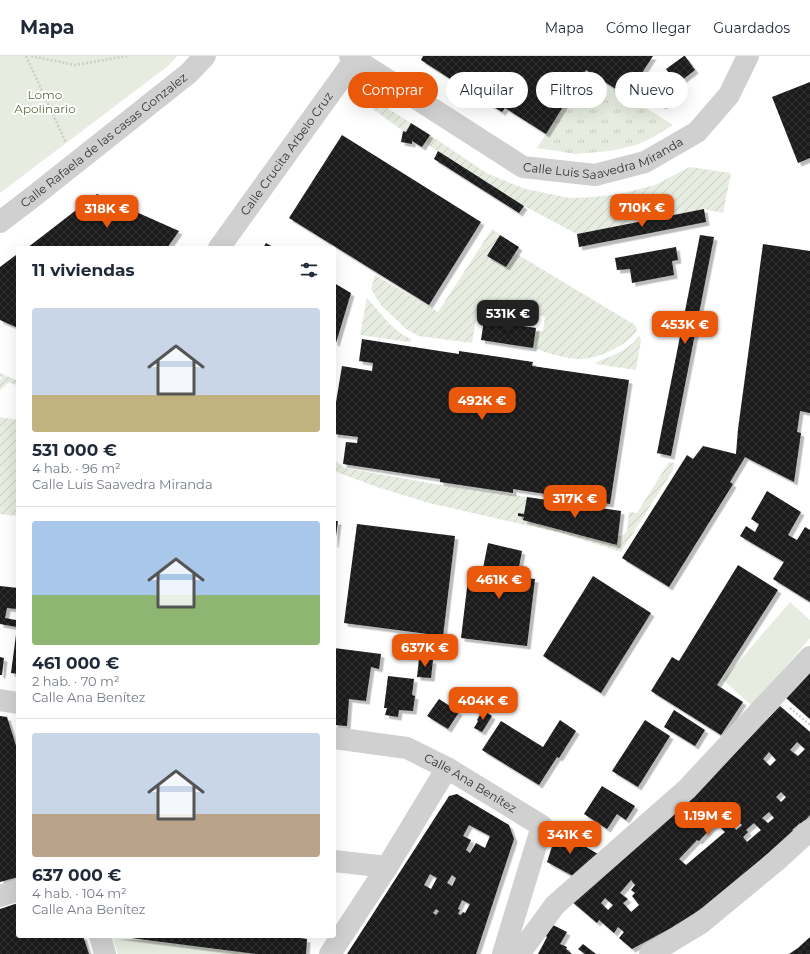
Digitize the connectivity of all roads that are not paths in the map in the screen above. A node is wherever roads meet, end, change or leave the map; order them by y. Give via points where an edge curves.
1 (205, 56) edge
2 (748, 56) edge
3 (352, 58) edge
4 (0, 222) edge
5 (220, 246) edge
6 (810, 657) edge
7 (0, 700) edge
8 (16, 703) edge
9 (336, 738) edge
10 (447, 768) junction
11 (810, 830) edge
12 (336, 861) edge
13 (387, 867) junction
14 (16, 891) edge
15 (0, 896) edge
16 (101, 938) edge
17 (105, 954) edge
18 (330, 954) edge
19 (503, 954) edge
20 (519, 954) edge
21 (650, 954) edge

1 - 4 street, Calle Rafaela de las casas Gonzalez via 189,73
2 - 3 street, Calle Luis Saavedra Miranda via 729,95 697,132 645,162 595,175 523,167
3 - 5 street, Calle Crucita Arbelo Cruz
6 - 20 street via 687,789 555,905
7 - 8 street
9 - 10 street, Calle Ana Benítez via 407,748
10 - 13 street
10 - 19 street, Calle Ana Benítez via 542,826
11 - 21 street via 701,923
12 - 13 street
13 - 18 street
14 - 15 street
16 - 17 street

